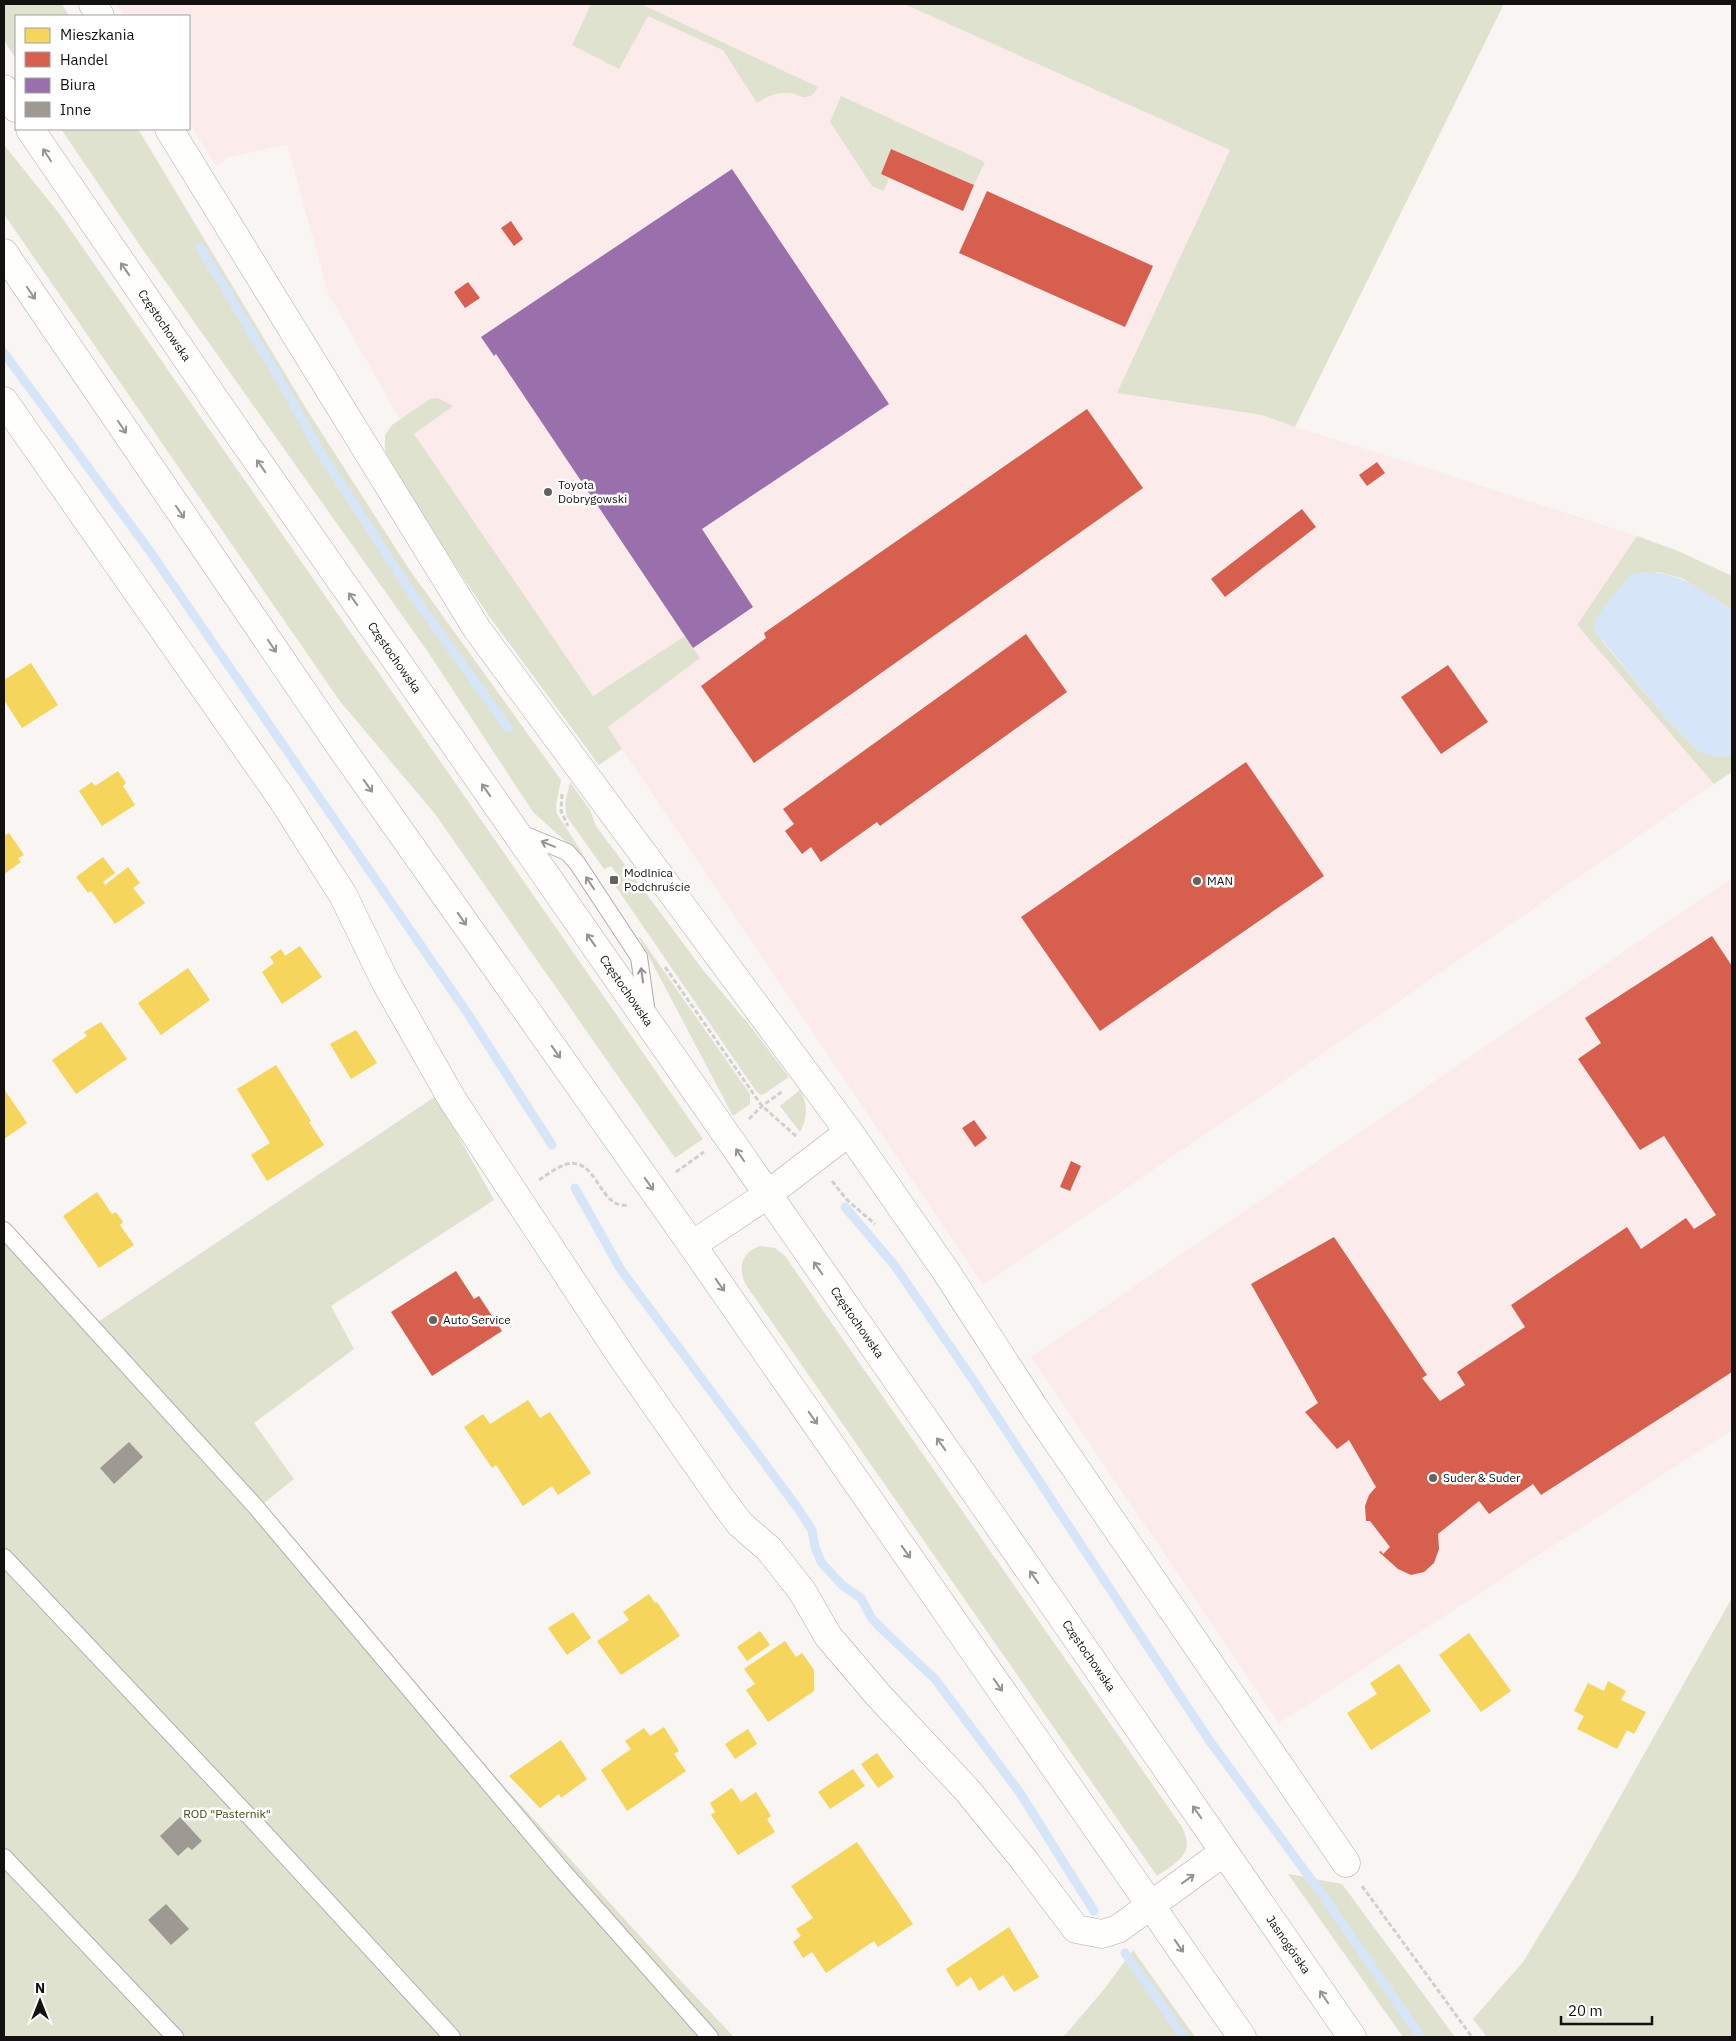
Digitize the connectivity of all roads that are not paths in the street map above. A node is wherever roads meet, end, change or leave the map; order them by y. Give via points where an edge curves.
1 (92, 4) edge
2 (99, 15) edge
3 (4, 89) edge
4 (15, 106) edge
5 (31, 130) edge
6 (170, 130) edge
7 (4, 252) edge
8 (4, 401) edge
9 (849, 1132) junction
10 (768, 1195) junction
11 (4, 1230) edge
12 (692, 1245) junction
13 (4, 1557) edge
14 (1224, 1852) junction
15 (4, 1857) edge
16 (1346, 1863) road end
17 (1151, 1906) junction
18 (175, 2037) edge
19 (452, 2037) edge
20 (710, 2037) edge
21 (1242, 2037) edge
22 (1352, 2037) edge

1 - 2 main road
3 - 4 main road
10 -> 5 main road, Częstochowska
6 - 9 main road via 477,629
7 -> 12 main road via 340,746
8 - 17 main road via 282,798 343,895 386,982 452,1099 622,1357 740,1524 769,1549 802,1591 828,1636 967,1790 1076,1929 1102,1934 1118,1929
9 - 10 main road
9 - 16 main road
10 - 12 main road
14 -> 10 main road, Częstochowska
11 - 20 lane via 255,1506 556,1862
12 -> 17 main road
13 - 19 lane
17 -> 14 main road
22 -> 14 main road, Jasnogórska
15 - 18 lane
17 -> 21 main road

